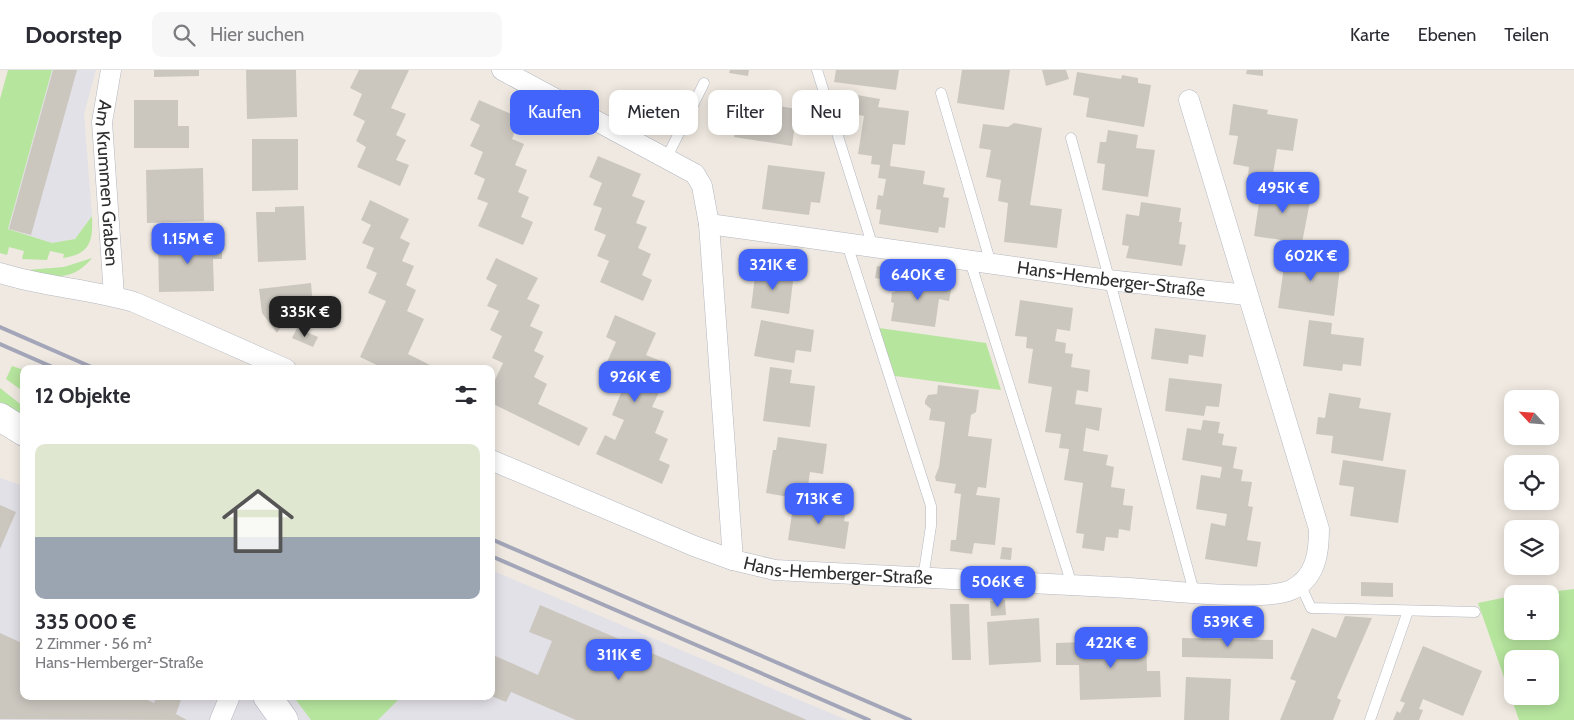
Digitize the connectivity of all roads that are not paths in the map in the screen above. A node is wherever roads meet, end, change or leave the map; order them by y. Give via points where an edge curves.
1 (111, 70) edge
2 (502, 70) edge
3 (817, 70) edge
4 (704, 83) dead end
5 (941, 93) dead end
6 (1189, 100) dead end
7 (1072, 138) dead end
8 (666, 159) junction
9 (709, 224) junction
10 (847, 244) junction
11 (873, 247) junction
12 (970, 261) junction
13 (991, 264) junction
14 (0, 273) edge
15 (1108, 280) junction
16 (1247, 295) junction
17 (114, 296) junction
18 (277, 365) edge
19 (0, 417) edge
20 (20, 430) edge
21 (495, 462) edge
22 (733, 560) junction
23 (923, 578) junction
24 (1300, 584) junction
25 (1072, 585) junction
26 (1194, 592) junction
27 (1408, 612) junction
28 (1475, 612) dead end
29 (228, 700) edge
30 (270, 700) edge
31 (220, 720) edge
32 (284, 720) edge
33 (1370, 720) edge

1 - 17 street, Am Krummen Graben via 104,98 102,132
2 - 8 street, Hans-Hemberger-Straße
3 - 11 lane
4 - 8 lane
5 - 13 lane
6 - 16 street
7 - 15 lane
8 - 9 street, Hans-Hemberger-Straße via 695,174 702,186
9 - 10 street, Hans-Hemberger-Straße
9 - 22 street, Hans-Hemberger-Straße
10 - 11 street, Hans-Hemberger-Straße
10 - 23 lane via 931,506
11 - 12 street, Hans-Hemberger-Straße
12 - 13 street, Hans-Hemberger-Straße
12 - 25 lane
13 - 15 street, Hans-Hemberger-Straße
14 - 17 street via 53,287
15 - 16 street, Hans-Hemberger-Straße
15 - 26 lane
16 - 24 street via 1319,529 1317,561
17 - 18 street via 155,310
19 - 20 street
21 - 22 street, Hans-Hemberger-Straße
22 - 23 street, Hans-Hemberger-Straße via 775,570
23 - 25 street, Hans-Hemberger-Straße
24 - 26 street, Hans-Hemberger-Straße via 1290,590 1268,594
24 - 27 lane via 1311,608
25 - 26 street, Hans-Hemberger-Straße
27 - 28 lane
27 - 33 lane
29 - 31 street
30 - 32 street

